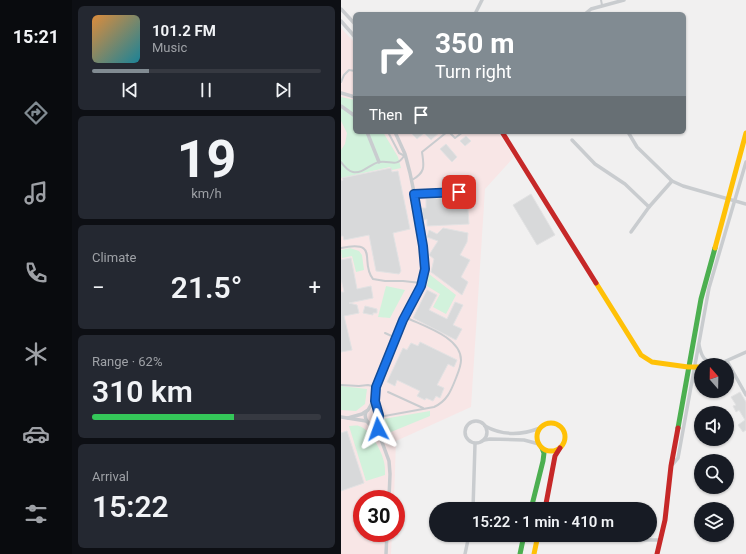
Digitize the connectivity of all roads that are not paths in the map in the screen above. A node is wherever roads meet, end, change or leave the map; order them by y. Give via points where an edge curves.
1 (482, 0) edge
2 (601, 0) edge
3 (624, 0) edge
4 (602, 6) junction
5 (341, 9) edge
6 (478, 12) edge
7 (587, 12) edge
8 (341, 21) edge
9 (353, 22) edge
10 (353, 35) edge
11 (353, 71) edge
12 (341, 82) edge
13 (341, 93) edge
14 (353, 96) edge
15 (341, 106) edge
16 (353, 115) edge
17 (746, 133) edge
18 (368, 134) edge
19 (389, 134) edge
20 (396, 134) edge
21 (445, 134) edge
22 (450, 134) edge
23 (460, 134) edge
24 (503, 134) edge
25 (629, 134) edge
26 (572, 140) dead end
27 (405, 156) junction
28 (341, 162) edge
29 (379, 162) junction
30 (746, 162) edge
31 (411, 181) junction
32 (672, 181) junction
33 (459, 192) dead end
34 (414, 194) junction
35 (728, 199) junction
36 (735, 201) junction
37 (746, 204) edge
38 (649, 207) junction
39 (631, 232) dead end
40 (341, 248) edge
41 (422, 284) junction
42 (405, 317) junction
43 (385, 333) dead end
44 (396, 338) junction
45 (699, 344) junction
46 (746, 352) edge
47 (697, 358) edge
48 (704, 358) edge
49 (733, 358) edge
50 (688, 367) junction
51 (694, 367) edge
52 (694, 372) edge
53 (734, 374) edge
54 (341, 384) edge
55 (376, 387) junction
56 (388, 392) dead end
57 (375, 393) junction
58 (746, 395) edge
59 (424, 408) junction
60 (367, 411) junction
61 (377, 412) junction
62 (341, 417) edge
63 (379, 417) junction
64 (348, 418) junction
65 (368, 422) junction
66 (485, 426) junction
67 (540, 428) junction
68 (379, 434) junction
69 (484, 440) junction
70 (475, 444) junction
71 (540, 446) junction
72 (561, 447) junction
73 (671, 466) junction
74 (389, 490) edge
75 (473, 502) edge
76 (533, 502) edge
77 (546, 502) edge
78 (660, 540) joint
79 (387, 542) edge
80 (468, 542) edge
81 (523, 542) edge
82 (537, 542) edge
83 (386, 554) edge
84 (465, 554) edge
85 (520, 554) edge
86 (534, 554) edge
87 (657, 554) edge

1 - 6 street
2 - 4 lane
3 - 4 street
4 - 7 street
5 - 9 street
8 - 10 street
11 - 12 lane via 349,70
13 - 14 street
15 - 16 street
17 - 35 street
18 - 29 street
19 - 27 lane via 399,153
20 - 27 street
21 - 31 lane via 422,152 422,172
22 - 23 lane via 455,138
24 - 50 street via 641,355 652,362
25 - 32 street via 637,147
26 - 38 street via 595,164 625,184
27 - 29 lane via 397,163
27 - 31 street
28 - 29 lane via 350,171 356,172
30 - 36 street
31 - 34 street
32 - 35 street
32 - 38 street
33 - 34 lane
34 - 41 street via 425,261
35 - 36 street
35 - 50 street via 701,299
36 - 37 street
36 - 45 street via 709,288
38 - 39 street
40 - 41 lane via 353,245 363,247 373,280
41 - 42 street
42 - 44 street
42 - 59 lane via 452,341 458,348 461,360 446,398 434,407
43 - 44 lane
44 - 55 street
45 - 47 street
45 - 48 street
46 - 49 street
50 - 51 street
50 - 73 street
52 - 73 street via 678,458
53 - 58 street
54 - 55 lane via 368,384
55 - 57 street
56 - 59 lane
57 - 60 street
57 - 61 street
59 - 63 lane
60 - 61 street via 374,409
60 - 64 street
60 - 65 street via 364,416
61 - 63 street
62 - 64 street
63 - 65 street via 376,422
63 - 68 street
64 - 65 street
65 - 68 street
66 - 67 street via 501,433 512,434
66 - 69 street via 487,434
66 - 70 street via 476,421 466,426 466,438
67 - 71 street via 537,435
67 - 72 street via 551,423 560,427 565,437
68 - 74 street via 389,461
69 - 70 street
69 - 71 street via 524,440
70 - 75 street
71 - 72 street via 550,451
71 - 76 street via 544,453 543,461
72 - 77 street via 555,456
73 - 78 street via 665,520
78 - 87 street
79 - 83 street
80 - 84 street
81 - 85 street
82 - 86 street

